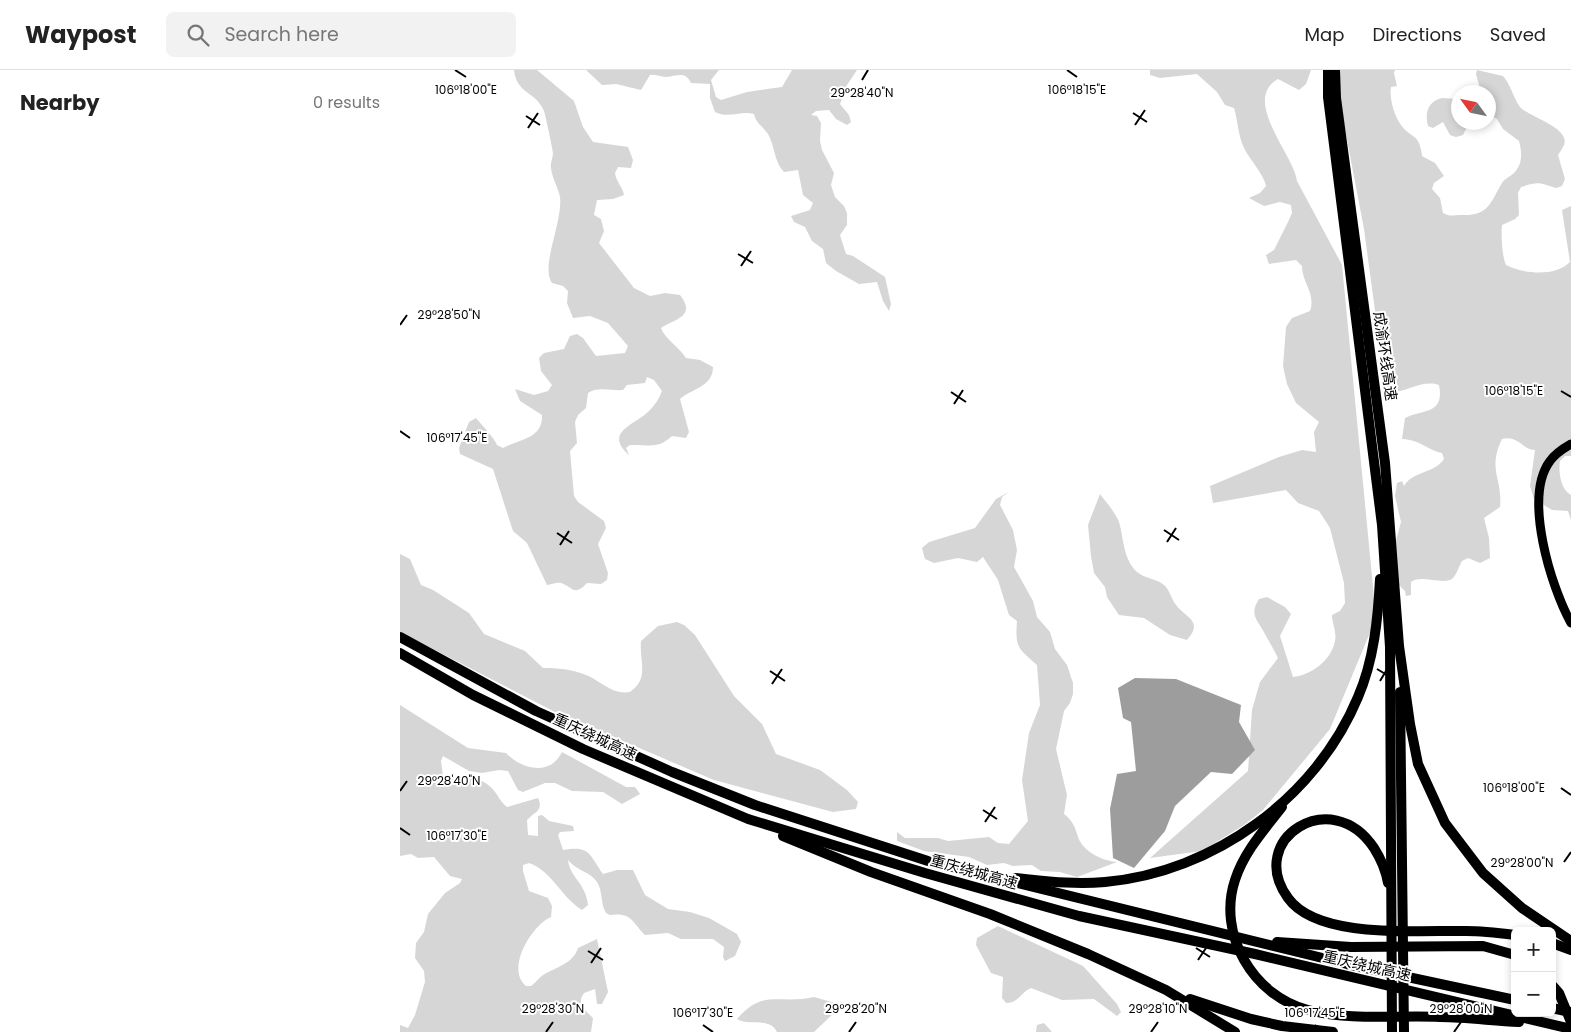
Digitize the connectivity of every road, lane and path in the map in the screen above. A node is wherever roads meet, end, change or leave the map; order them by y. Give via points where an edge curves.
1 (1328, 70) edge
2 (1335, 70) edge
3 (1571, 444) edge
4 (1382, 525) junction
5 (1571, 623) edge
6 (400, 637) edge
7 (1399, 646) junction
8 (400, 653) edge
9 (1292, 794) junction
10 (748, 820) junction
11 (970, 872) junction
12 (1393, 914) junction
13 (1511, 935) edge
14 (1571, 941) edge
15 (1258, 942) junction
16 (1556, 945) edge
17 (1571, 950) edge
18 (1511, 954) edge
19 (1166, 990) junction
20 (1556, 990) edge
21 (1511, 999) edge
22 (1556, 1009) edge
23 (1571, 1012) edge
24 (1571, 1022) edge
25 (1548, 1024) junction
26 (1571, 1029) edge
27 (1235, 1032) edge
28 (1333, 1032) edge
29 (1392, 1032) edge
30 (1404, 1032) edge

1 - 4 highway, 成渝环线高速 via 1328,97
2 - 7 highway, 成渝环线高速 via 1384,463
3 - 5 main road via 1550,461 1542,483 1538,517 1552,573
4 - 9 highway via 1377,616 1368,667 1358,697 1326,755
4 - 12 highway via 1390,647
6 - 11 highway, 重庆绕城高速 via 536,711 672,772 755,805
7 - 14 highway via 1418,764 1445,823 1482,873 1522,908
7 - 30 highway
8 - 10 highway, 重庆绕城高速 via 473,695 583,749
9 - 11 highway via 1240,836 1214,850 1188,862 1133,878 1058,883
9 - 25 highway via 1242,864 1231,901 1235,943 1256,977 1276,995 1309,1010 1379,1017 1441,1017
10 - 19 highway via 862,869 990,914
10 - 25 highway, 重庆绕城高速 via 1079,916
11 - 15 highway, 重庆绕城高速
12 - 13 highway via 1387,874 1368,840 1352,826 1321,818 1293,830 1281,848 1277,866 1279,884 1295,906 1311,916 1360,929
12 - 29 highway
15 - 18 highway via 1351,947 1483,946
15 - 21 highway, 重庆绕城高速
16 - 17 highway
19 - 27 highway
19 - 28 highway via 1251,1019
20 - 24 highway
22 - 23 highway
25 - 26 highway, 重庆绕城高速

